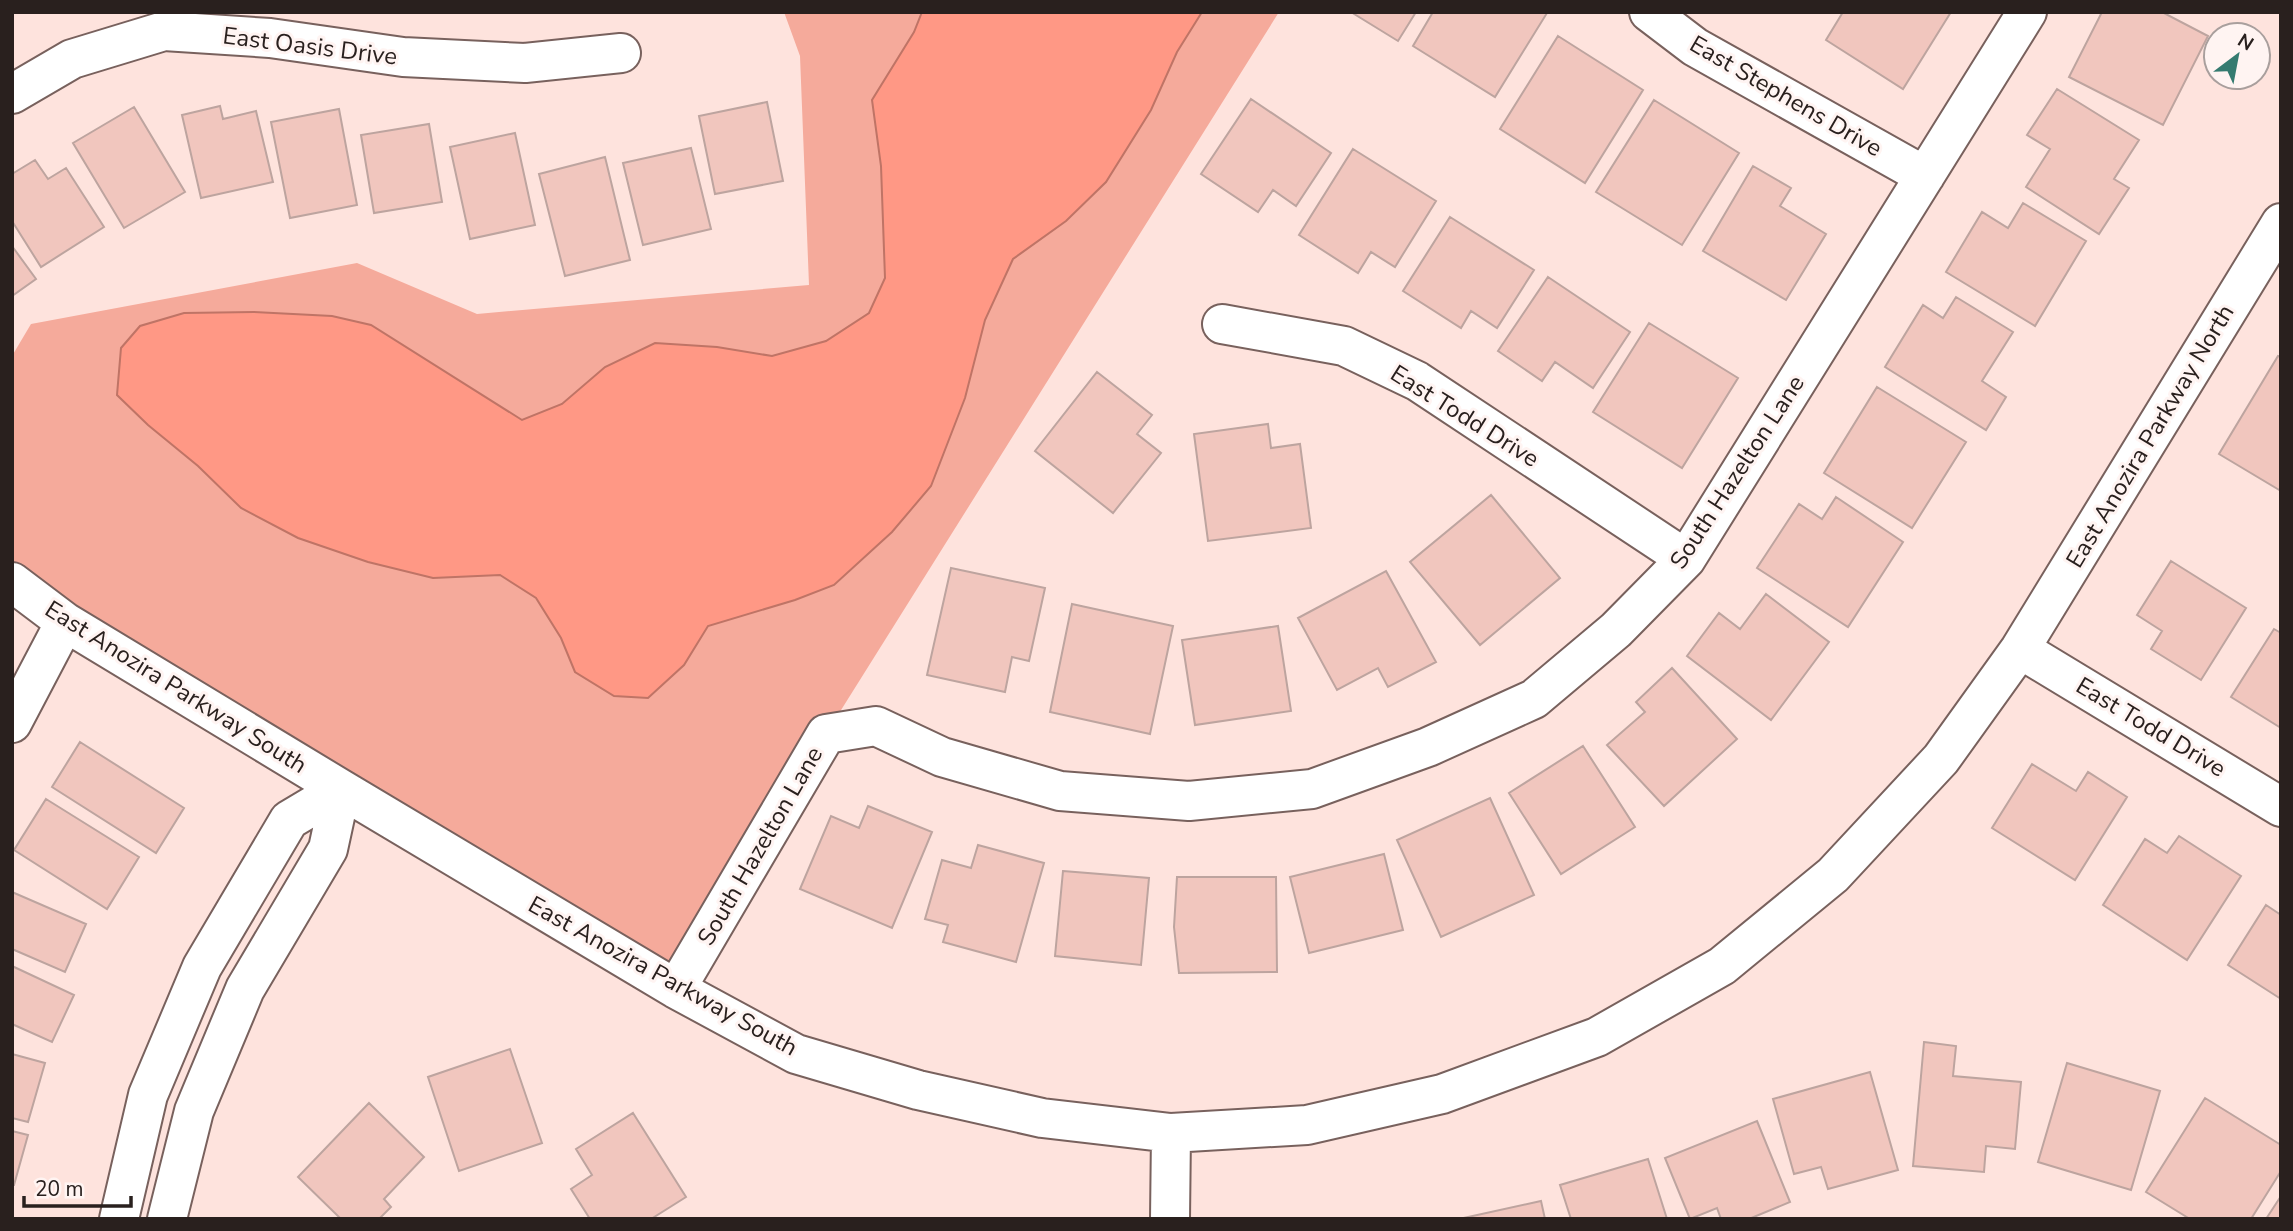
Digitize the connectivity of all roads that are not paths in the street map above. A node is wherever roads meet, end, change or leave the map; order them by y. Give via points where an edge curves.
1 (1649, 12) edge
2 (2027, 12) edge
3 (621, 53) dead end
4 (12, 94) edge
5 (1925, 176) junction
6 (2281, 223) edge
7 (2268, 270) edge
8 (1222, 324) dead end
9 (1686, 559) junction
10 (12, 582) edge
11 (65, 622) junction
12 (2020, 649) junction
13 (12, 723) edge
14 (341, 789) junction
15 (2281, 807) edge
16 (676, 989) junction
17 (1171, 1133) junction
18 (118, 1219) edge
19 (167, 1219) edge
20 (1170, 1219) edge

1 - 5 street, East Stephens Drive via 1695,47
2 - 5 street, South Hazelton Lane
3 - 4 street, East Oasis Drive via 525,63 403,57 270,38 164,32 72,59
5 - 9 street, South Hazelton Lane
6 - 7 street, East Anozira Parkway North
7 - 12 street, East Anozira Parkway North
8 - 9 street, East Todd Drive via 1344,346 1417,381
9 - 16 street, South Hazelton Lane via 1616,630 1534,699 1428,747 1312,789 1189,801 1060,791 942,757 876,726 826,734
10 - 11 street, East Anozira Parkway South
11 - 13 street
11 - 14 street, East Anozira Parkway South
12 - 15 street, East Todd Drive
12 - 17 street, East Anozira Parkway South via 1941,759 1833,875 1722,965 1598,1037 1442,1094 1307,1125
14 - 16 street, East Anozira Parkway South
14 - 18 street via 289,820 202,967 148,1095
14 - 19 street via 328,849 245,989 194,1111
16 - 17 street, East Anozira Parkway South via 796,1054 918,1090 1042,1118
17 - 20 street

